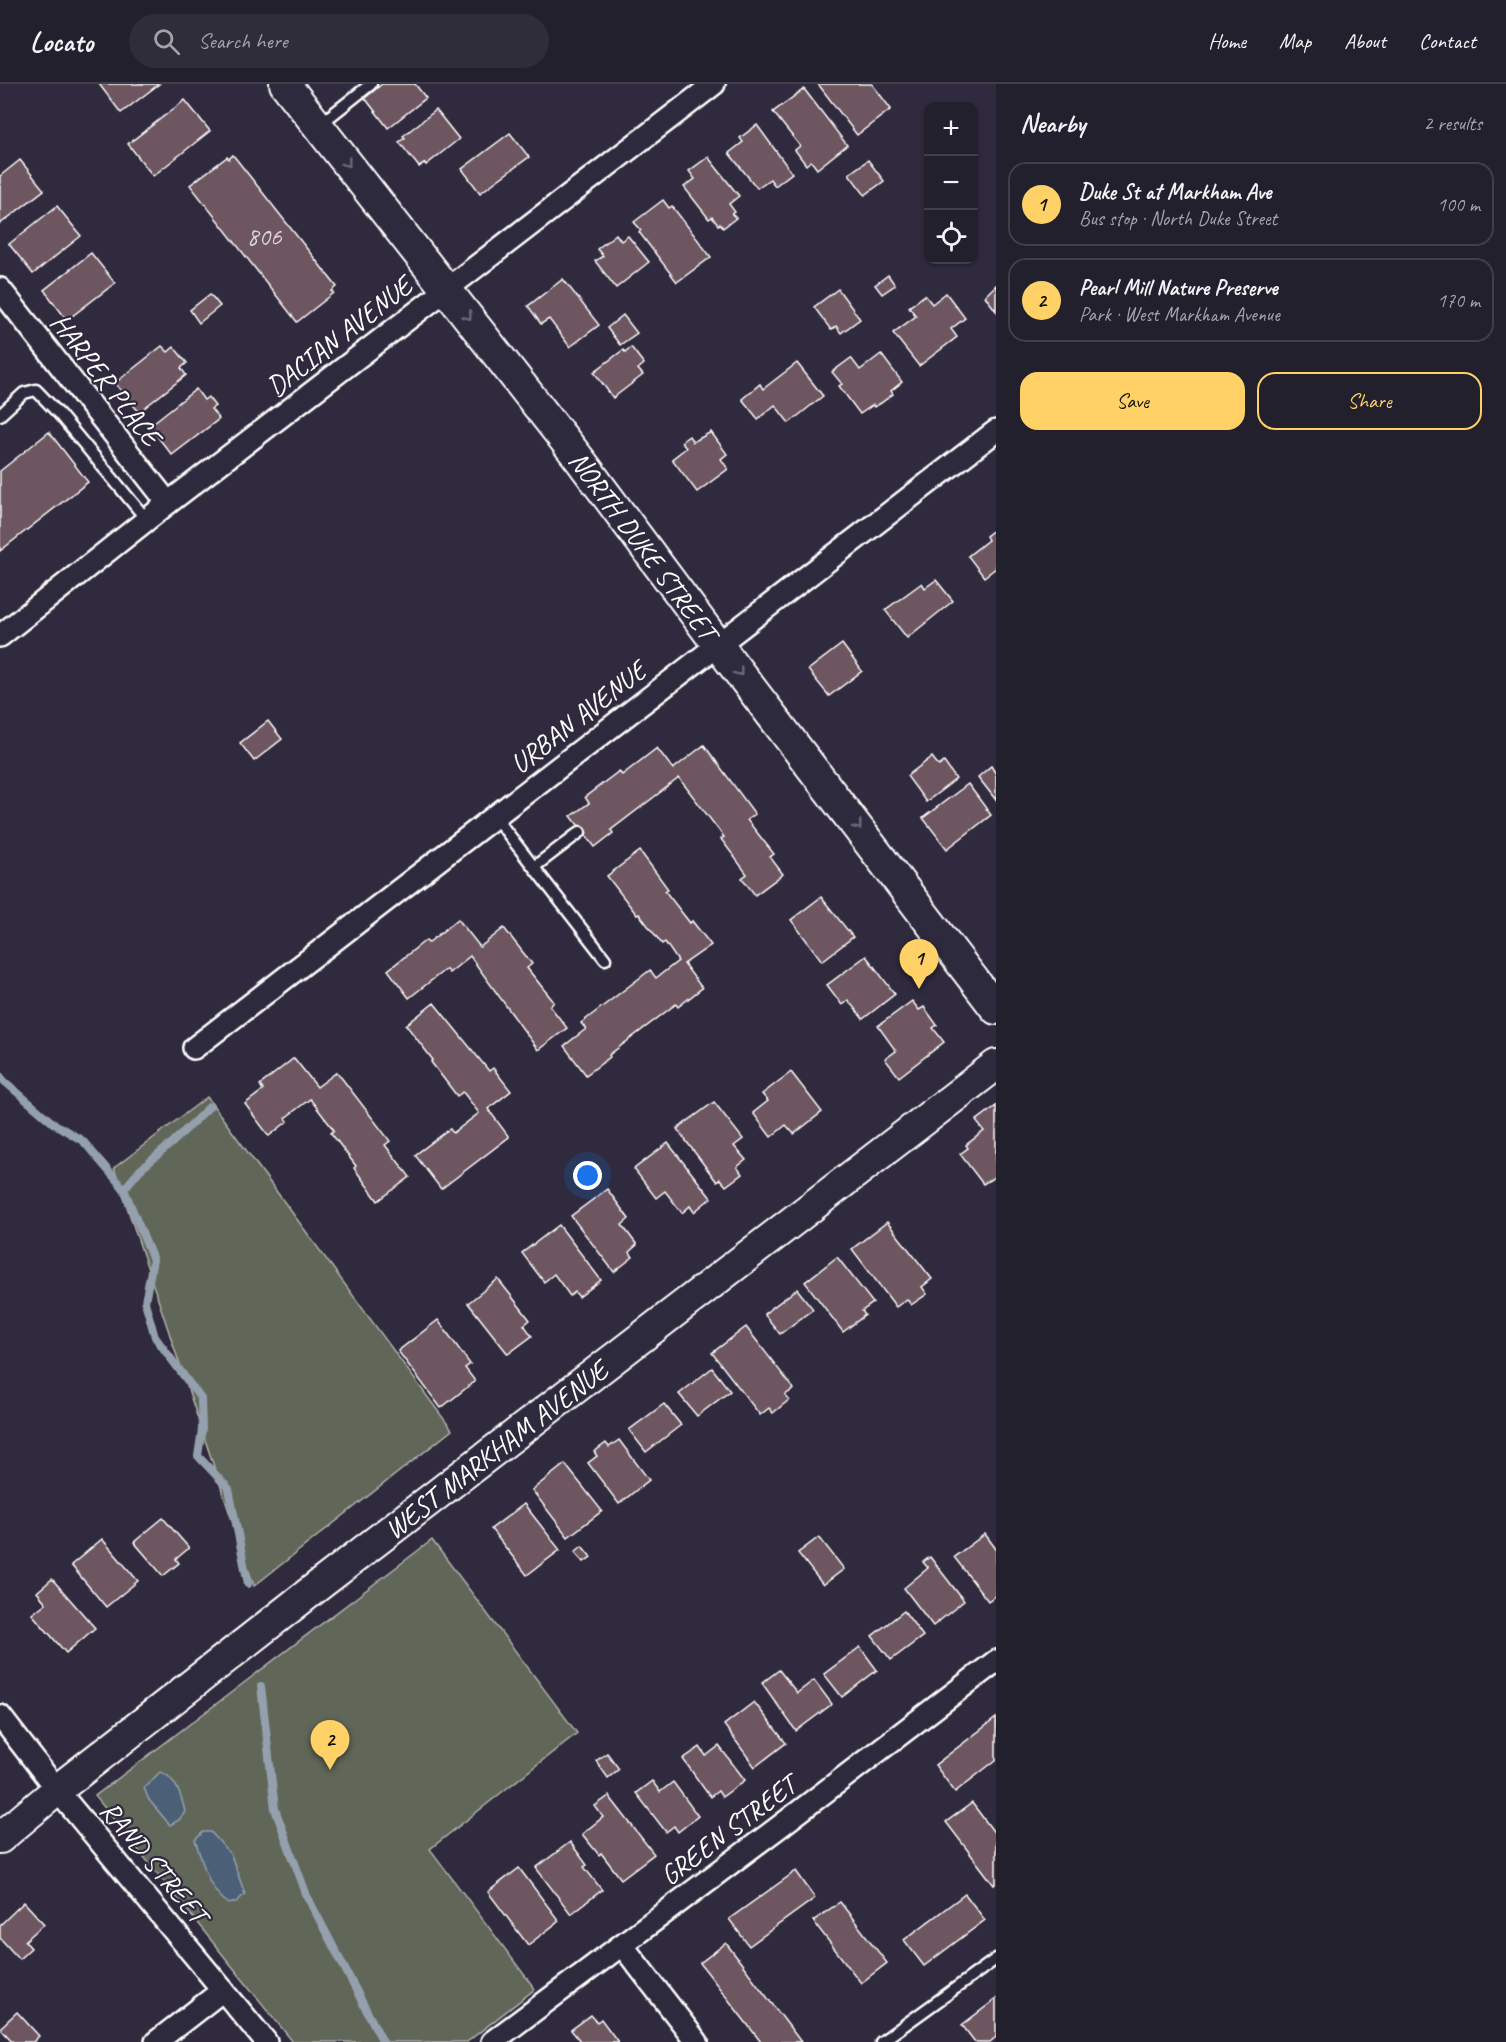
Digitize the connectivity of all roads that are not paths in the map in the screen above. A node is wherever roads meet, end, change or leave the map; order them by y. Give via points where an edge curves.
1 (285, 84) edge
2 (371, 84) edge
3 (714, 84) edge
4 (318, 126) junction
5 (0, 289) edge
6 (447, 289) junction
7 (0, 415) edge
8 (996, 431) edge
9 (168, 504) junction
10 (147, 520) junction
11 (0, 636) edge
12 (718, 645) junction
13 (495, 817) junction
14 (580, 832) dead end
15 (534, 867) junction
16 (605, 959) dead end
17 (996, 1009) edge
18 (194, 1048) dead end
19 (996, 1065) edge
20 (996, 1661) edge
21 (0, 1716) edge
22 (57, 1790) junction
23 (0, 1838) edge
24 (622, 1945) junction
25 (996, 1959) edge
26 (223, 1990) junction
27 (156, 2042) edge
28 (266, 2042) edge
29 (492, 2042) edge
30 (697, 2042) edge
31 (880, 2042) edge

1 - 4 street, NORTH DUKE STREET
2 - 4 lane
3 - 6 street, DACIAN AVENUE
4 -> 6 street, NORTH DUKE STREET
5 - 9 street, HARPER PLACE
6 - 9 street, DACIAN AVENUE
6 -> 12 street, NORTH DUKE STREET
7 - 10 lane via 24,393 36,390
8 - 12 street, URBAN AVENUE
9 - 10 street, DACIAN AVENUE
10 - 11 street, DACIAN AVENUE
12 - 13 street, URBAN AVENUE
12 -> 17 street, NORTH DUKE STREET
13 - 15 lane
13 - 18 street, URBAN AVENUE
14 - 15 lane
15 - 16 lane
19 - 22 street, WEST MARKHAM AVENUE
20 - 24 street, GREEN STREET
21 - 22 street, RAND STREET
22 - 23 street, WEST MARKHAM AVENUE
22 - 26 street, RAND STREET
24 - 29 street, GREEN STREET
24 - 30 street
25 - 31 lane
26 - 27 street
26 - 28 street, RAND STREET

